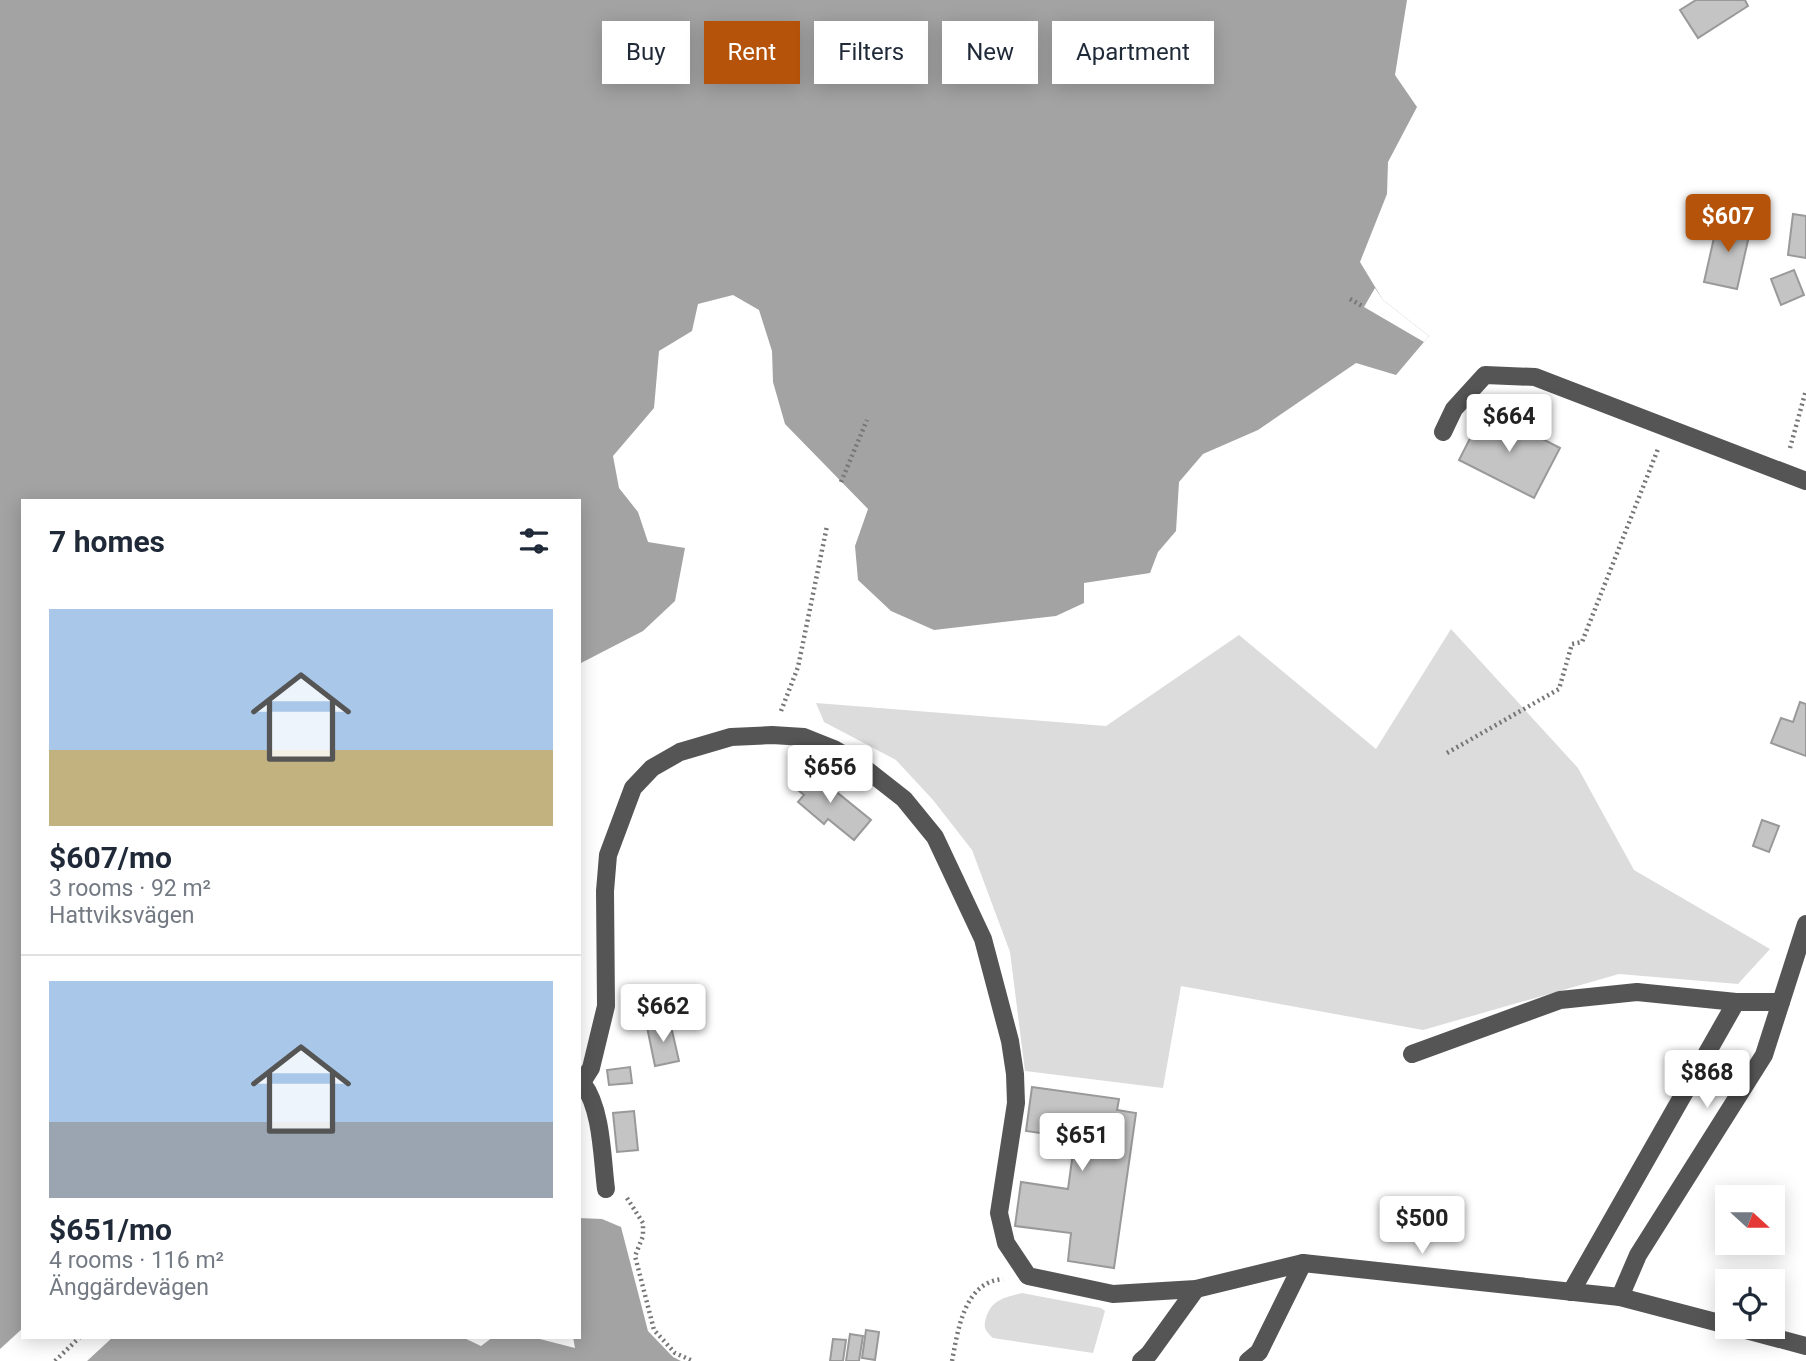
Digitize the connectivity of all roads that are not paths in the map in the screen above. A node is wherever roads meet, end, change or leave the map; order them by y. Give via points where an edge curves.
1 (1443, 432) dead end
2 (1806, 481) edge
3 (1806, 924) edge
4 (1736, 1002) junction
5 (1781, 1002) junction
6 (1412, 1054) dead end
7 (581, 1085) edge
8 (606, 1189) road end
9 (1303, 1263) junction
10 (1196, 1289) junction
11 (1571, 1292) junction
12 (1620, 1297) junction
13 (1715, 1322) edge
14 (1779, 1339) edge
15 (1806, 1346) edge
16 (1141, 1361) edge
17 (1248, 1361) edge

1 - 2 street via 1454,409 1485,375 1535,377
3 - 5 street
4 - 5 street
4 - 6 street via 1637,992 1560,1000
4 - 11 street
5 - 12 street via 1764,1055 1638,1255
7 - 8 street via 590,1092 596,1110
7 - 10 street via 591,1068 606,1006 608,855 633,788 652,768 680,752 731,737 804,737 858,763 904,799 935,837 983,939 1010,1041 1016,1103 999,1213 1006,1243 1028,1276 1113,1294
9 - 10 street
9 - 11 street
9 - 17 street via 1259,1352
10 - 16 street
11 - 12 street
12 - 13 street
14 - 15 street

